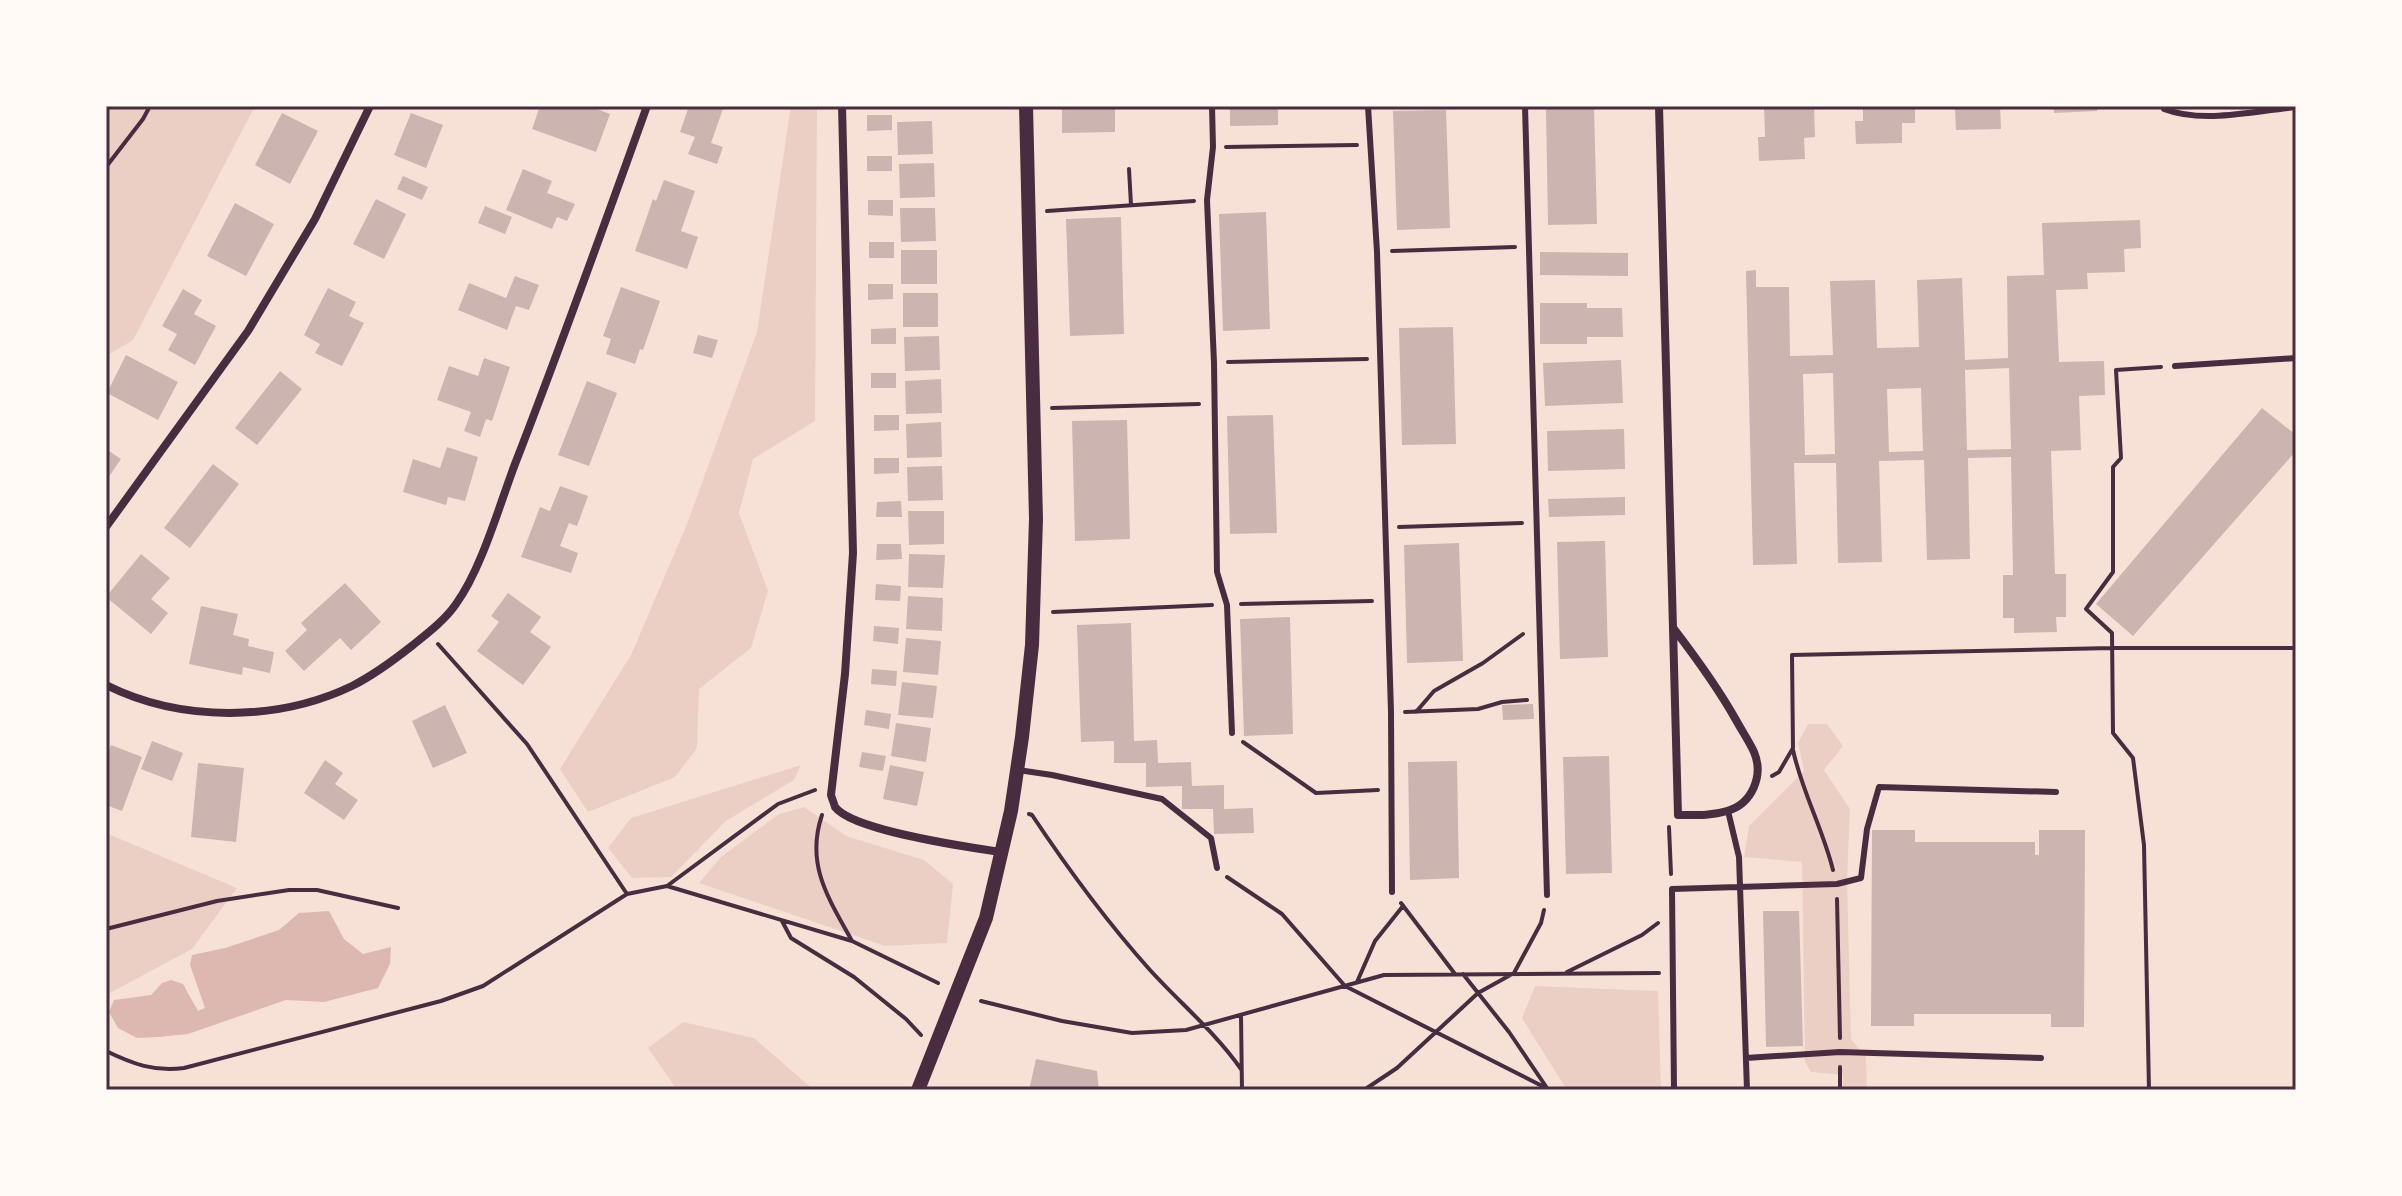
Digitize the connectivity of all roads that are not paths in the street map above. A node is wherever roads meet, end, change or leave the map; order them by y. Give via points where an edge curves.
1 (370, 106) edge
2 (647, 106) edge
3 (842, 106) edge
4 (1026, 106) edge
5 (1212, 106) edge
6 (1368, 106) edge
7 (1525, 106) edge
8 (1659, 106) edge
9 (2164, 106) edge
10 (2296, 107) edge
11 (2296, 358) edge
12 (2175, 366) road end
13 (106, 527) edge
14 (1674, 629) junction
15 (106, 685) edge
16 (1232, 733) road end
17 (1017, 770) junction
18 (2056, 792) dead end
19 (1728, 811) junction
20 (1000, 852) junction
21 (1217, 868) road end
22 (1740, 888) junction
23 (1392, 892) road end
24 (1547, 895) road end
25 (1746, 1058) junction
26 (2041, 1058) dead end
27 (918, 1090) edge
28 (1674, 1090) edge
29 (1747, 1090) edge

1 - 13 street via 315,219 248,331
2 - 15 street via 540,399 457,603 428,633 352,686 279,708 190,711 131,697
3 - 20 street via 853,553 831,788 835,806 865,823
4 - 17 street via 1035,568
5 - 16 lane via 1207,200 1217,572 1227,605
6 - 23 lane via 1377,252
7 - 24 lane
8 - 14 street
9 - 10 lane via 2176,114 2210,115
11 - 12 lane
14 - 19 street via 1719,690 1755,754 1756,785
14 - 19 street via 1678,815
17 - 20 street
17 - 21 lane via 1162,799 1211,838
18 - 22 lane via 1879,787 1861,878 1837,884
19 - 22 lane
20 - 27 street via 986,918
22 - 25 lane
22 - 28 lane via 1672,889
25 - 26 lane via 1840,1052
25 - 29 lane

